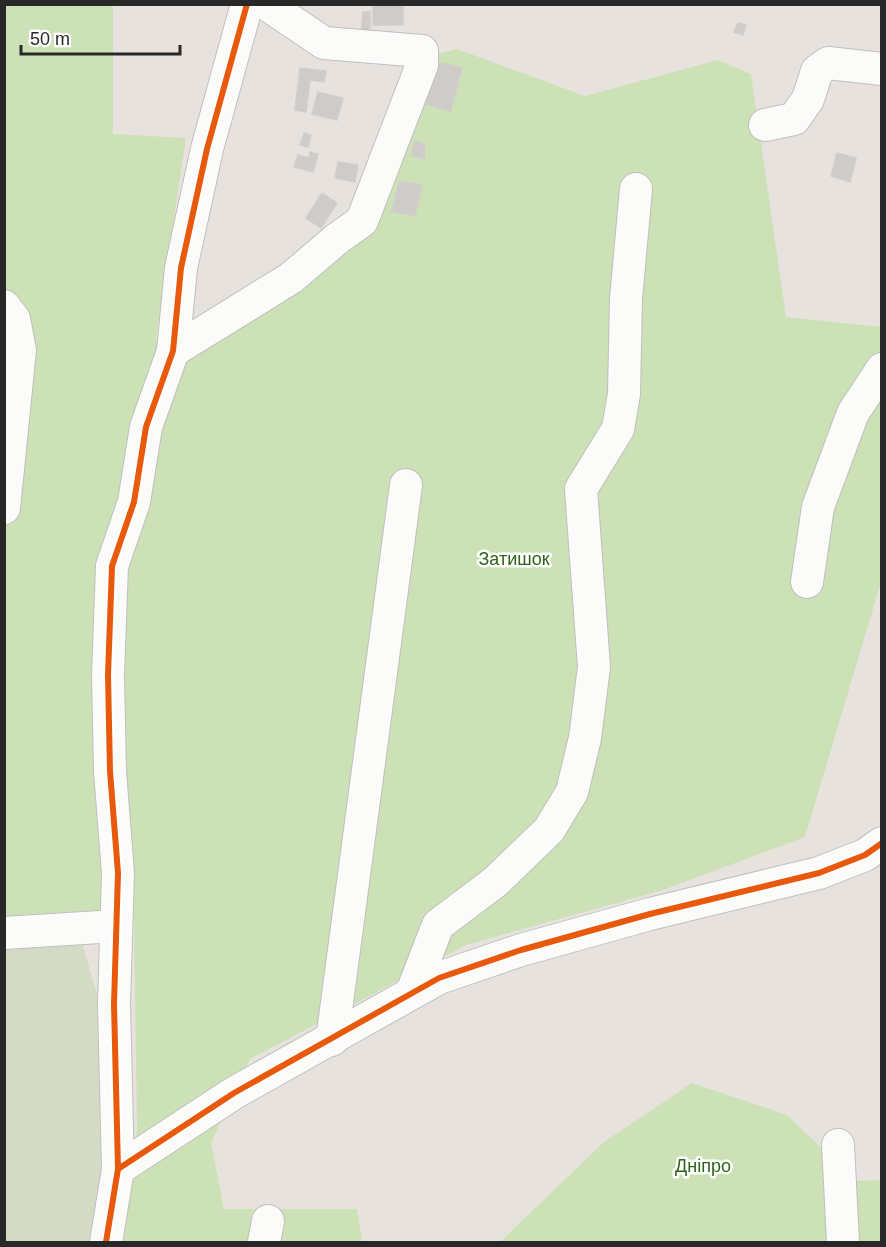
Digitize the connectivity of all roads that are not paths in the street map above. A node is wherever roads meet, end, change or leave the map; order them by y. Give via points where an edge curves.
1 (247, 4) edge
2 (266, 4) edge
3 (882, 69) edge
4 (765, 125) dead end
5 (636, 189) dead end
6 (4, 306) edge
7 (173, 351) junction
8 (882, 369) edge
9 (406, 485) dead end
10 (4, 508) edge
11 (807, 582) dead end
12 (882, 843) edge
13 (116, 926) junction
14 (4, 933) edge
15 (412, 992) junction
16 (332, 1040) junction
17 (838, 1145) dead end
18 (118, 1169) junction
19 (111, 1242) edge
20 (843, 1242) edge

1 - 7 street via 207,149 181,268
2 - 7 street via 324,43 423,51 422,65 362,221 291,278
3 - 4 street via 828,63 817,71 808,99 794,119
5 - 15 street via 626,299 624,394 618,429 581,489 594,667 585,738 572,792 549,830 495,882 438,925
6 - 10 street via 14,319 20,350
7 - 13 street via 146,427 134,502 112,566 108,675 118,873
8 - 11 street via 853,412 818,507
9 - 16 street
12 - 15 street via 865,855 819,873 521,950 439,978
13 - 14 street
13 - 18 street
15 - 16 street
16 - 18 street via 234,1092
17 - 20 street
18 - 19 street

